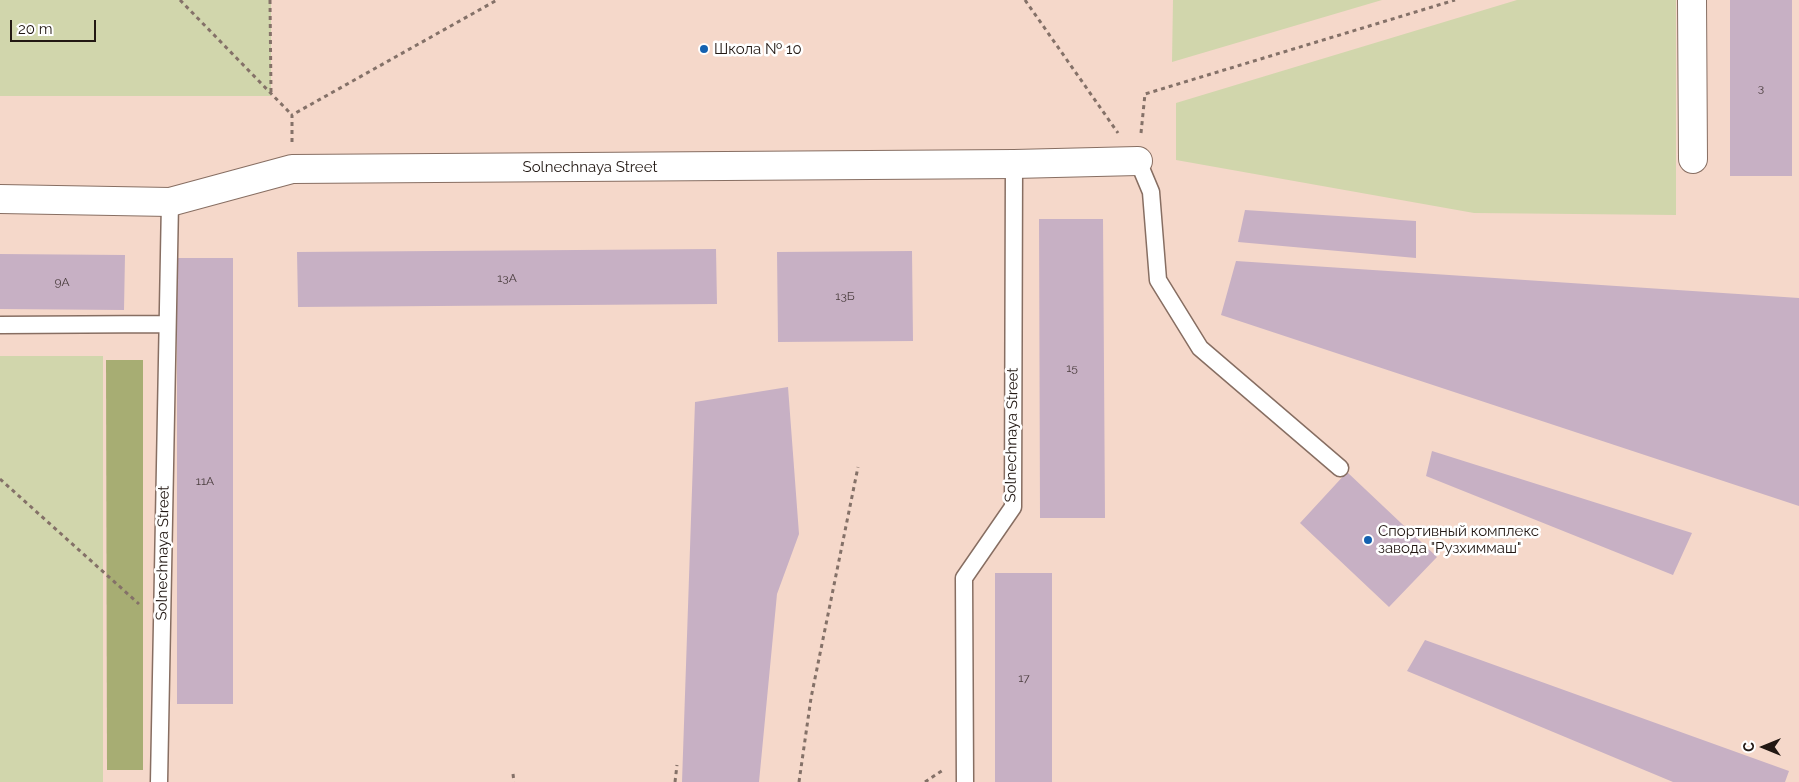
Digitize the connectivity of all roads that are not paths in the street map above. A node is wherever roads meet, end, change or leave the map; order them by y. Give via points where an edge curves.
1 (1692, 0) edge
2 (1693, 159) dead end
3 (1138, 161) joint
4 (1014, 164) junction
5 (0, 199) edge
6 (170, 202) junction
7 (166, 324) junction
8 (0, 325) edge
9 (1340, 468) dead end
10 (159, 782) edge
11 (964, 782) edge

1 - 2 street
3 - 4 street, Solnechnaya Street
3 - 9 lane via 1151,192 1158,280 1200,348
4 - 6 street, Solnechnaya Street via 292,169
4 - 11 lane, Solnechnaya Street via 1013,507 964,578
5 - 6 street, Solnechnaya Street
6 - 7 lane, Solnechnaya Street
7 - 8 lane
7 - 10 lane, Solnechnaya Street

